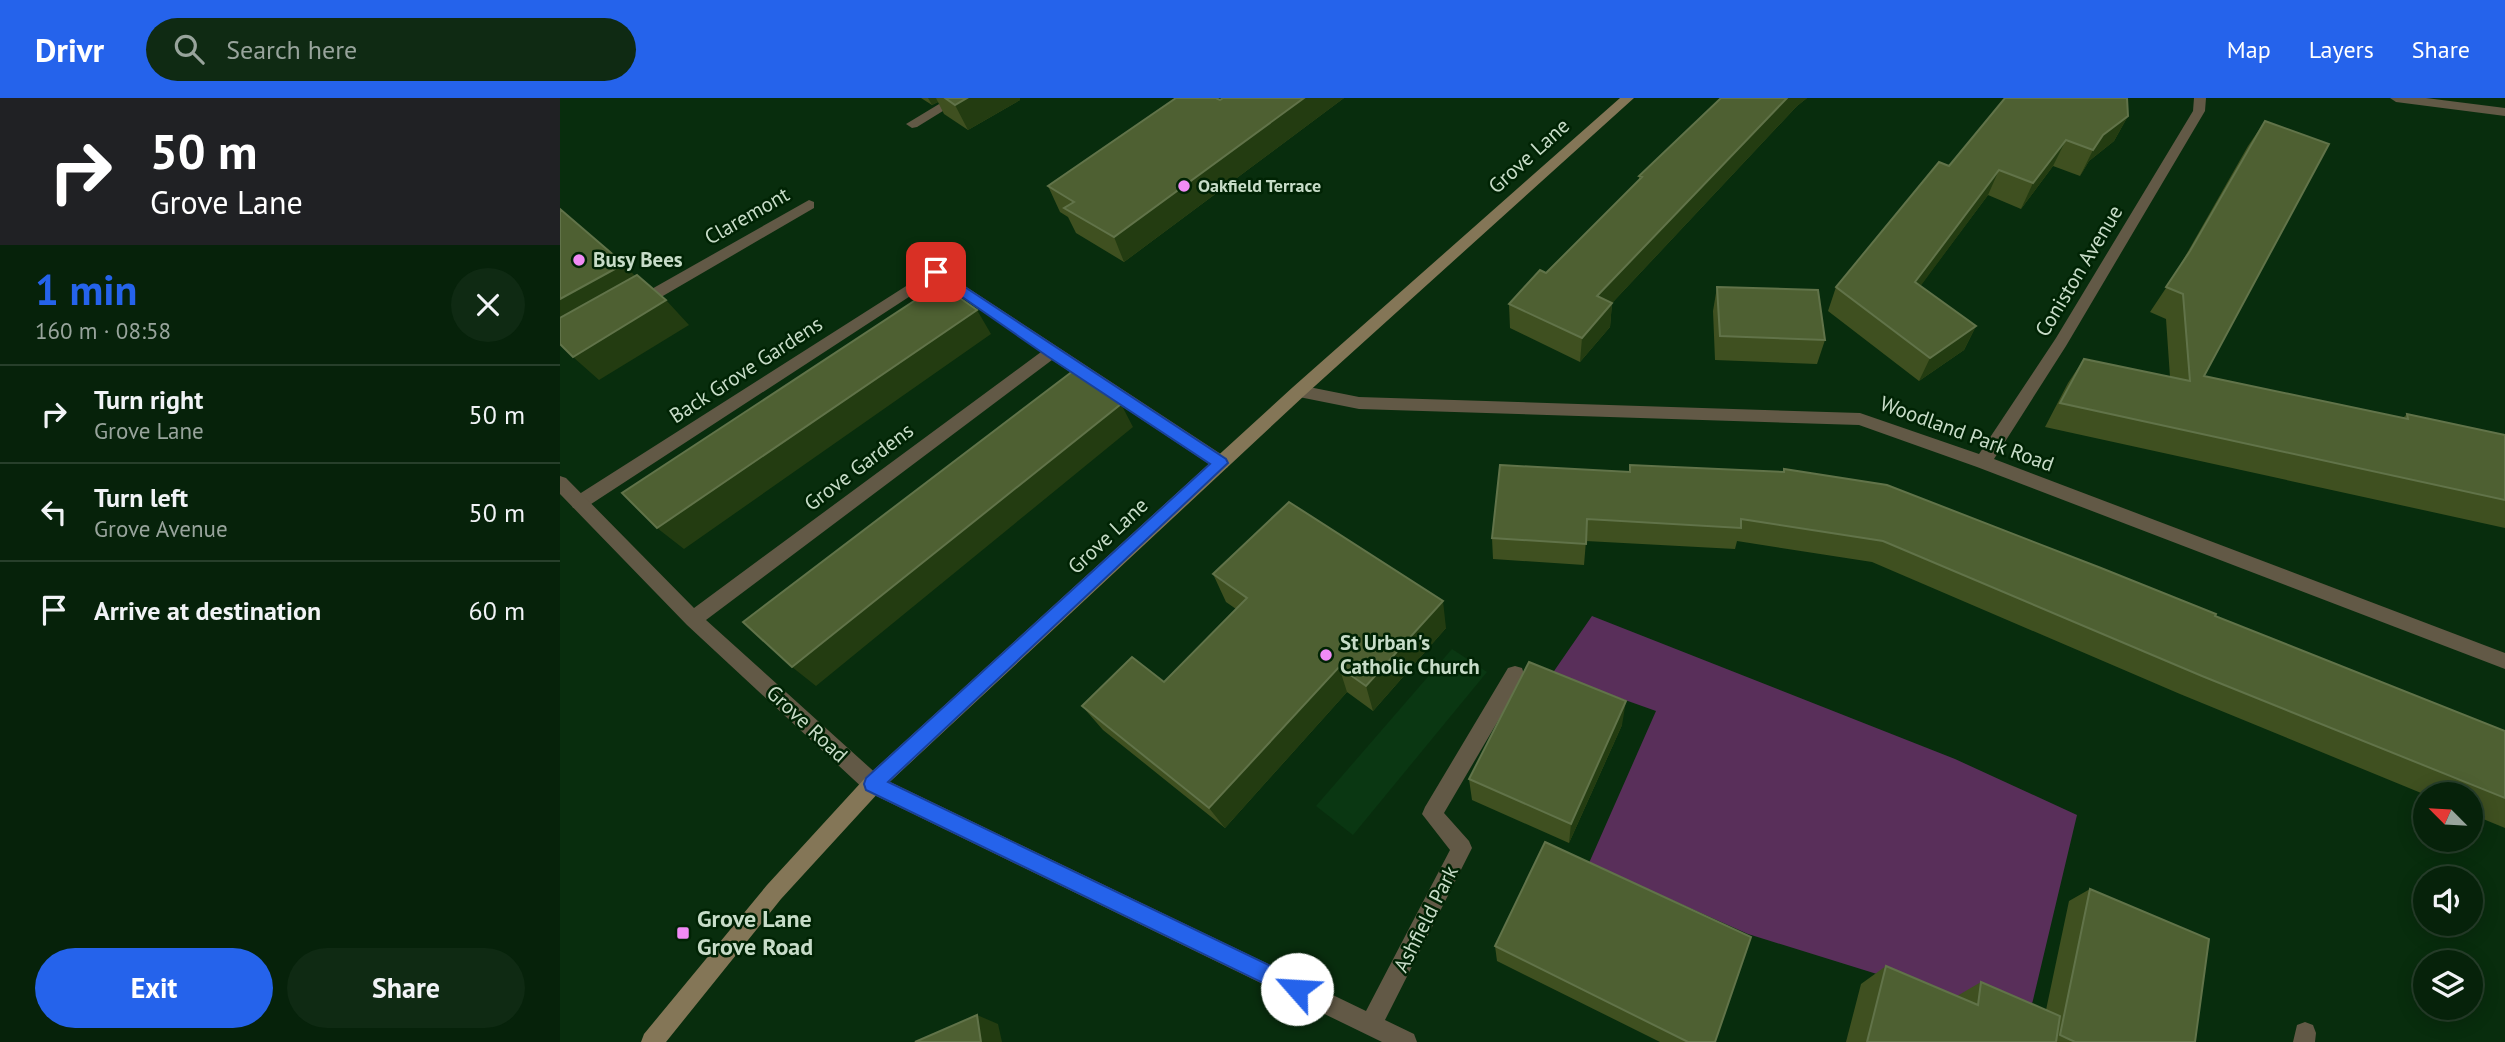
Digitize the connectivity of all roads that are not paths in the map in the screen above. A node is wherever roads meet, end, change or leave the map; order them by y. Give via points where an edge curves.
1 (958, 98) edge
2 (1629, 98) edge
3 (2200, 98) edge
4 (2396, 98) edge
5 (2505, 112) edge
6 (912, 124) dead end
7 (809, 205) dead end
8 (631, 307) edge
9 (1052, 352) junction
10 (1299, 391) junction
11 (1983, 462) junction
12 (1221, 463) junction
13 (560, 483) edge
14 (579, 502) junction
15 (694, 619) junction
16 (2505, 661) edge
17 (1515, 674) dead end
18 (873, 784) junction
19 (1371, 1025) junction
20 (652, 1042) edge
21 (1406, 1042) edge

1 - 6 street
2 - 10 main road, Grove Lane
3 - 11 street, Coniston Avenue via 2193,123 2062,342
4 - 5 street
7 - 8 street, Claremont
9 - 12 street
9 - 14 street, Back Grove Gardens via 936,272
9 - 15 street, Grove Gardens
10 - 11 street, Woodland Park Road via 1359,403 1860,419
10 - 12 main road, Grove Lane
11 - 16 street, Woodland Park Road
12 - 18 main road, Grove Lane
13 - 14 street, Grove Road
14 - 15 street, Grove Road
15 - 18 street, Grove Road
17 - 19 street, Ashfield Park via 1432,814 1462,848
18 - 19 street, Grove Road
18 - 20 main road, Grove Lane via 774,892
19 - 21 street, Grove Road

